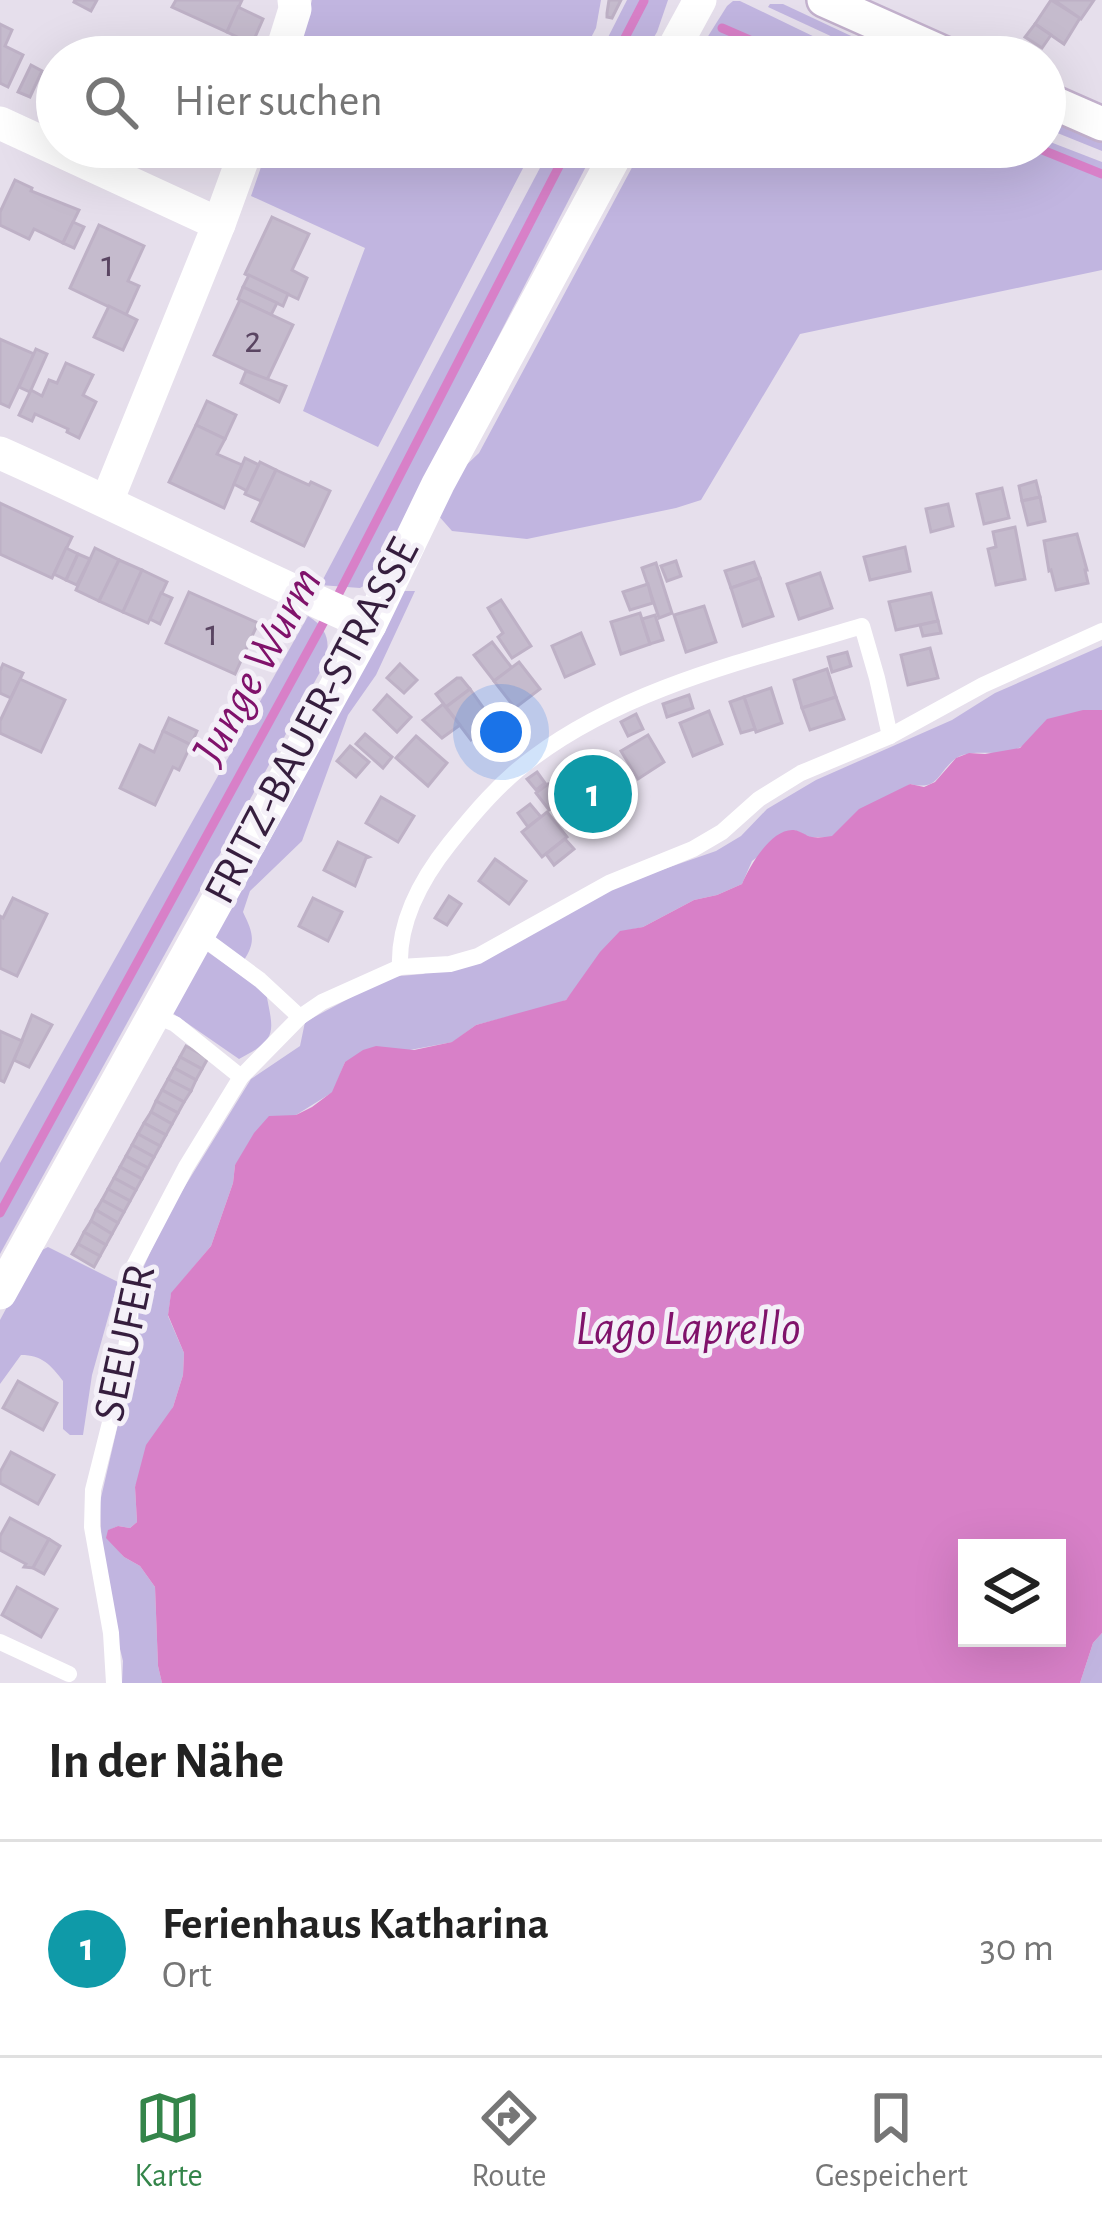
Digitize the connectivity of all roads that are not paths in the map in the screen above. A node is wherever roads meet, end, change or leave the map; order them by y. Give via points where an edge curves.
1 (294, 0) edge
2 (700, 0) edge
3 (824, 0) edge
4 (287, 36) edge
5 (680, 36) edge
6 (905, 36) edge
7 (1066, 108) edge
8 (0, 123) edge
9 (1102, 124) edge
10 (36, 140) edge
11 (98, 168) edge
12 (239, 168) edge
13 (609, 168) edge
14 (219, 224) junction
15 (0, 452) edge
16 (107, 501) junction
17 (370, 625) junction
18 (1102, 631) edge
19 (890, 736) junction
20 (200, 934) junction
21 (400, 967) junction
22 (155, 1016) junction
23 (300, 1017) junction
24 (241, 1077) junction
25 (0, 1292) edge
26 (0, 1642) edge
27 (69, 1673) dead end
28 (114, 1683) edge

1 - 4 street
2 - 5 street
3 - 6 street
7 - 9 street
8 - 10 street
11 - 14 street
12 - 14 street
13 - 17 street, FRITZ-BAUER-STRASSE
14 - 16 street
15 - 16 street
16 - 17 street
17 - 20 street, FRITZ-BAUER-STRASSE
18 - 19 lane, SEEUFER
19 - 21 lane, SEEUFER via 801,773 693,849 609,883 478,956
19 - 21 lane via 862,626 690,679 602,717 530,760 465,824 413,901
20 - 22 street, FRITZ-BAUER-STRASSE
20 - 23 lane
21 - 23 lane, SEEUFER
22 - 24 lane
22 - 25 street, FRITZ-BAUER-STRASSE
23 - 24 lane, SEEUFER
24 - 28 lane, SEEUFER via 133,1268 121,1378 93,1490
26 - 27 lane

